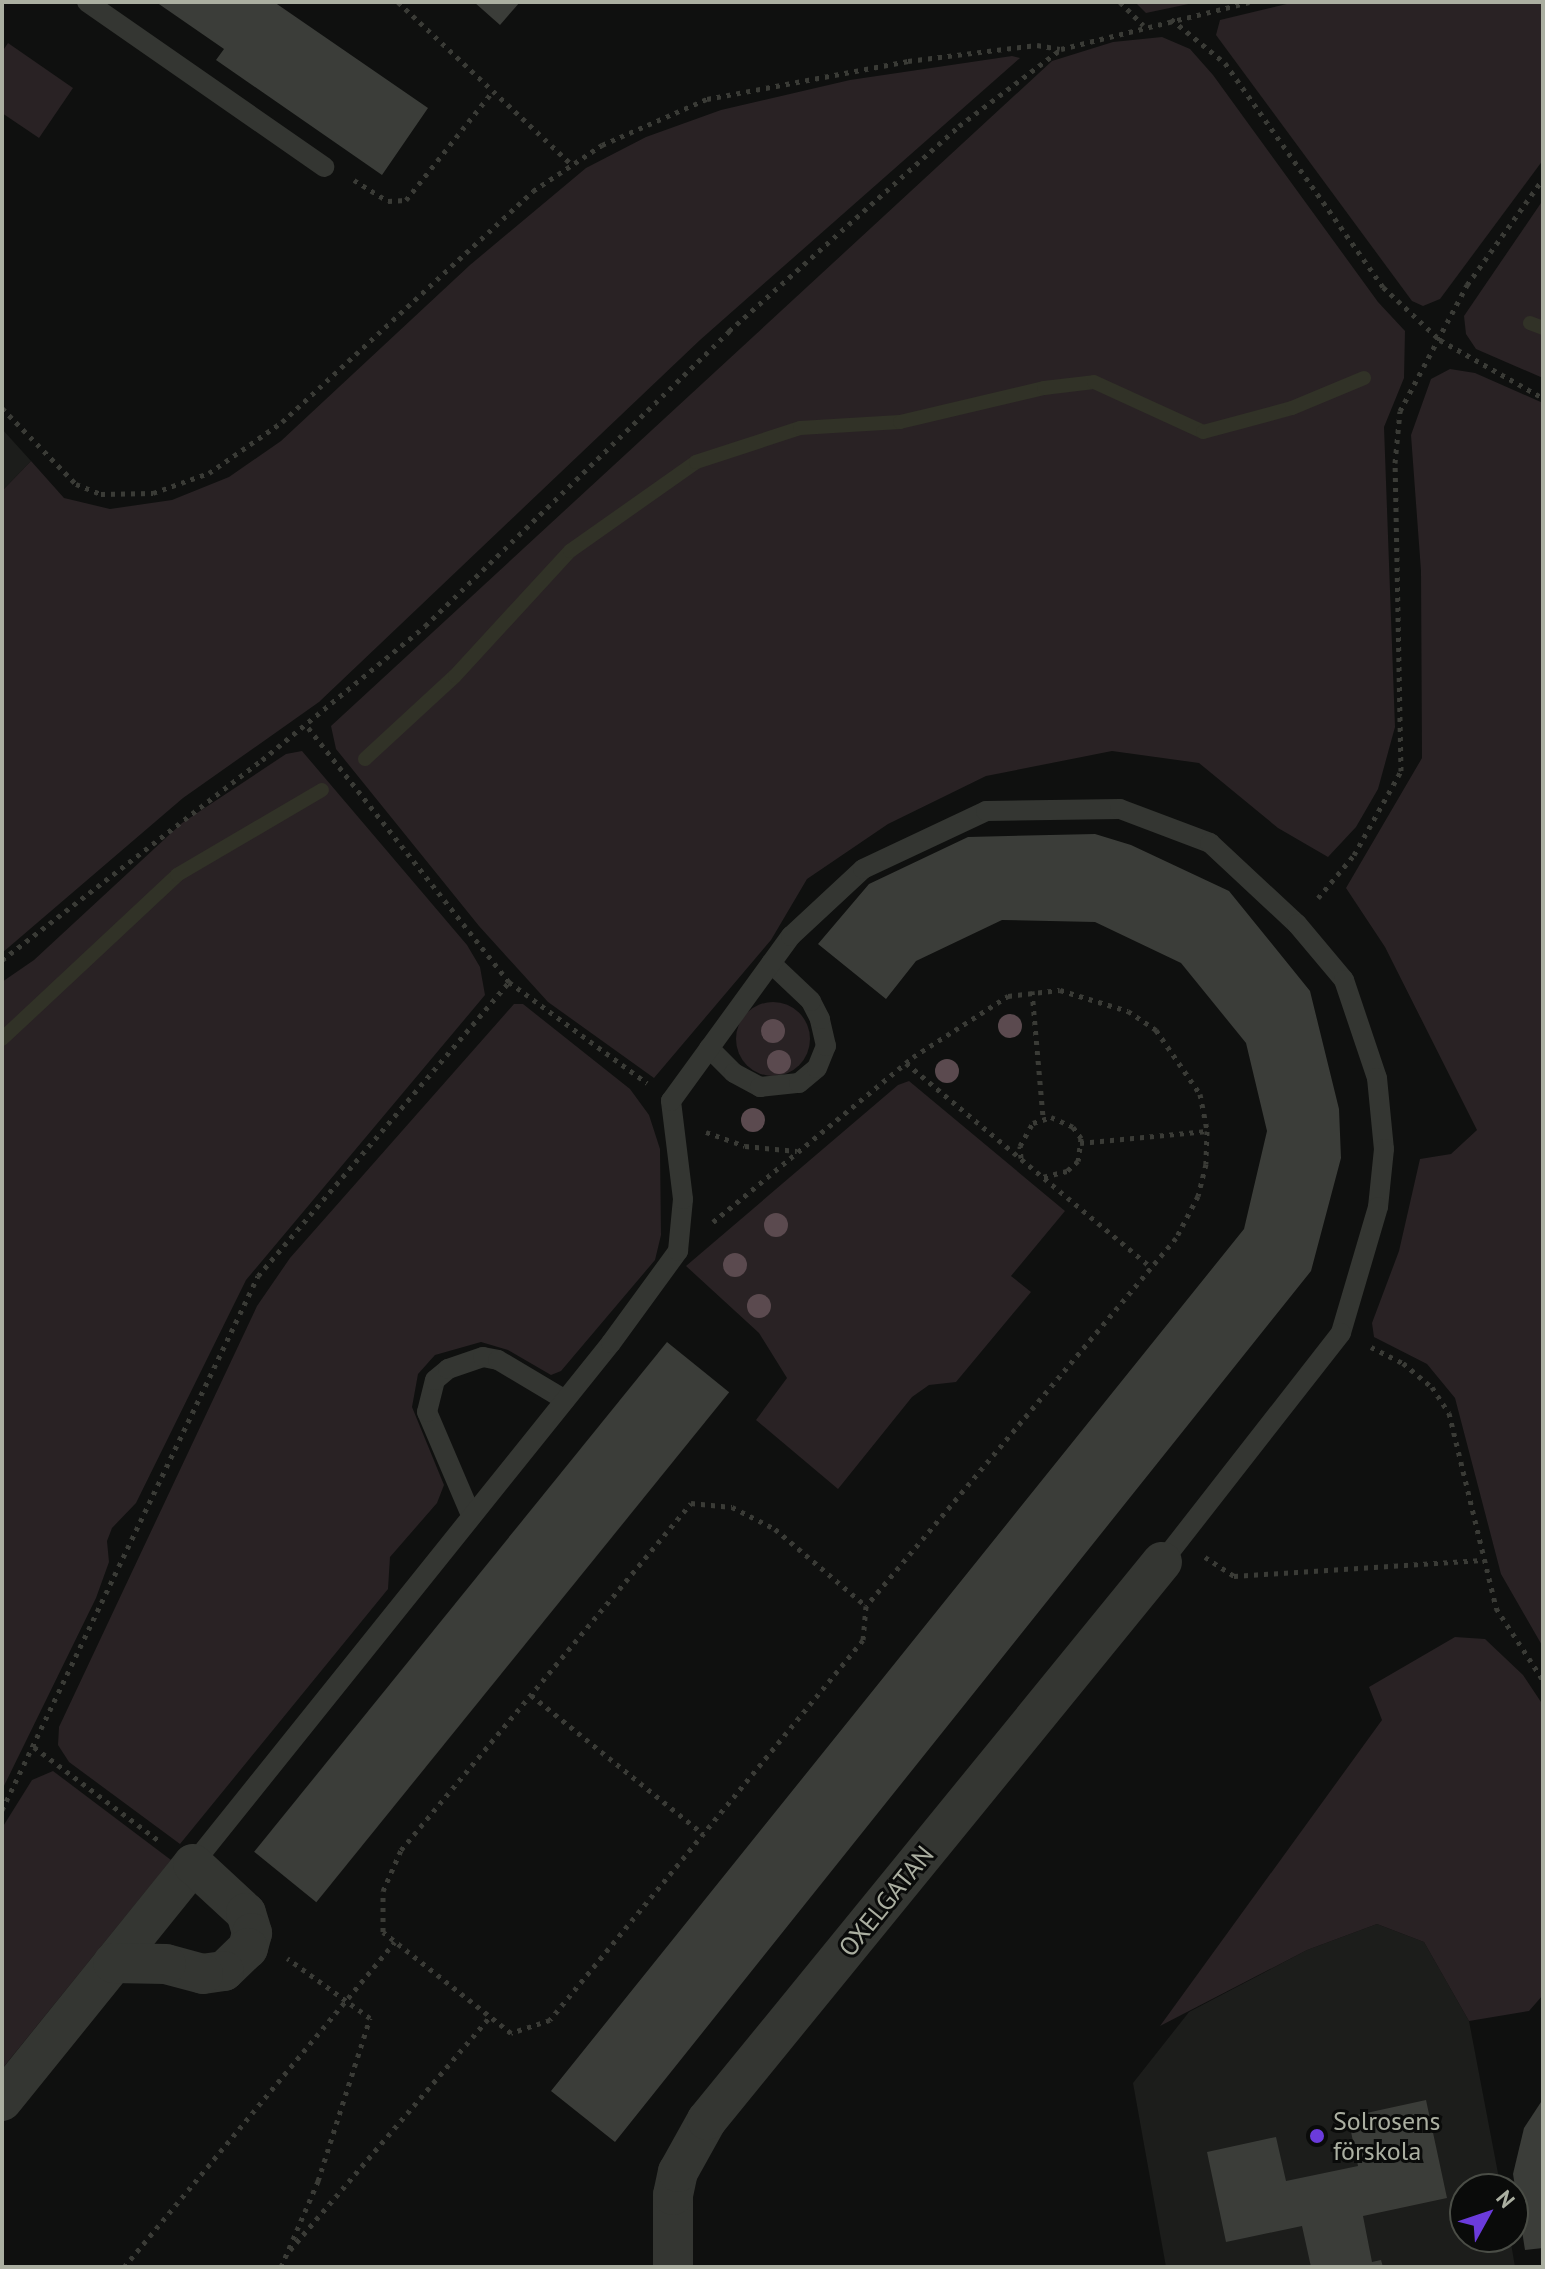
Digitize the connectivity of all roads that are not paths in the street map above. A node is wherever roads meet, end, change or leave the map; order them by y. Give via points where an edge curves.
1 (87, 2) edge
2 (324, 167) road end
3 (771, 963) junction
4 (709, 1048) junction
5 (565, 1400) junction
6 (471, 1515) junction
7 (1170, 1550) joint
8 (193, 1864) junction
9 (113, 1963) junction
10 (2, 2101) edge
11 (673, 2267) edge

1 - 2 lane
3 - 4 lane
3 - 4 lane via 811,1001 820,1019 826,1046 817,1068 799,1083 760,1087 734,1073
3 - 7 lane via 791,936 863,869 986,811 1120,809 1210,843 1297,924 1344,980 1377,1078 1384,1149 1378,1207 1341,1333
4 - 5 lane via 672,1108 683,1199 678,1251
5 - 6 lane
5 - 6 lane via 498,1360 483,1357 448,1369 435,1380 427,1412
6 - 8 lane
7 - 11 street, OXELGATAN via 707,2120 678,2172
8 - 9 street
8 - 9 street via 246,1913 252,1933 248,1948 224,1971 194,1974 166,1964
9 - 10 street

